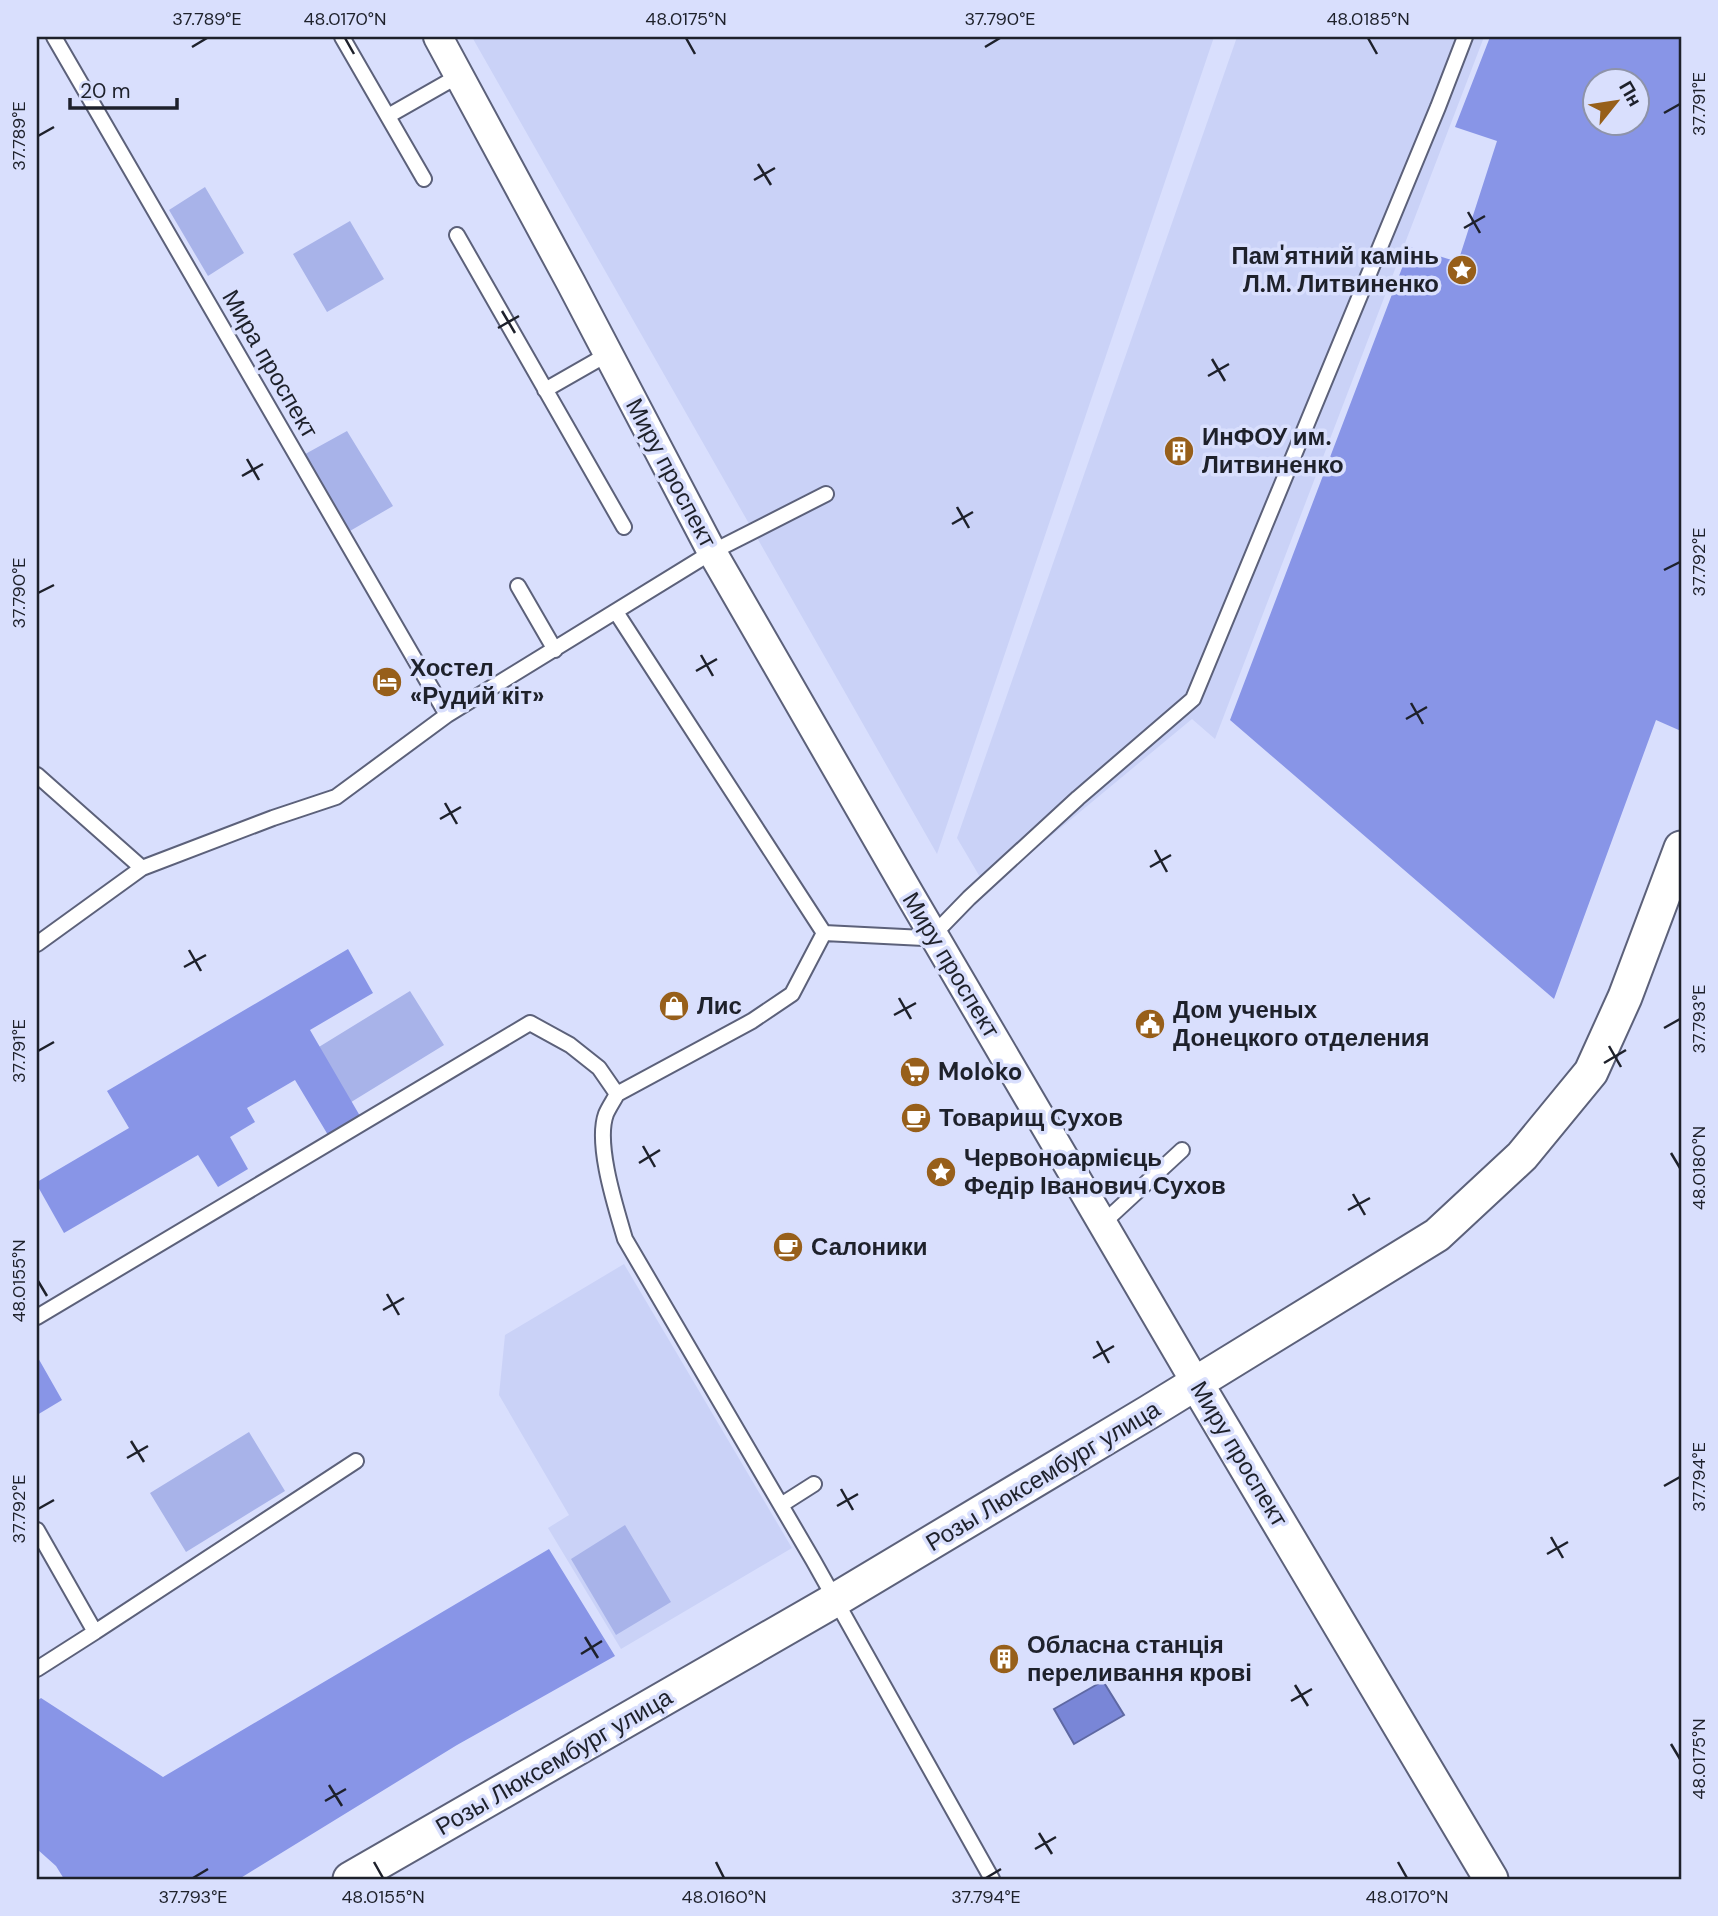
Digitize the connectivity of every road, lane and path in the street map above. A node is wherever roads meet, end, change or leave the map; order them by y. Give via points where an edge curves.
1 (54, 37) edge
2 (342, 37) edge
3 (438, 37) edge
4 (1465, 37) edge
5 (460, 75) junction
6 (388, 116) junction
7 (424, 179) dead end
8 (457, 235) dead end
9 (608, 354) junction
10 (545, 390) junction
11 (826, 494) dead end
12 (624, 527) dead end
13 (712, 552) junction
14 (518, 586) dead end
15 (616, 612) junction
16 (555, 650) junction
17 (447, 715) junction
18 (37, 775) edge
19 (1681, 848) edge
20 (142, 868) junction
21 (824, 933) junction
22 (934, 934) junction
23 (37, 944) edge
24 (617, 1094) junction
25 (1182, 1150) dead end
26 (1103, 1223) junction
27 (37, 1317) edge
28 (1196, 1383) junction
29 (356, 1461) dead end
30 (814, 1484) dead end
31 (781, 1505) junction
32 (37, 1531) edge
33 (835, 1600) junction
34 (95, 1632) junction
35 (37, 1669) edge
36 (350, 1879) edge
37 (992, 1879) edge
38 (1491, 1879) edge

1 - 17 lane, Мира проспект
2 - 6 lane
3 - 5 street, Миру проспект
4 - 22 lane via 1193,699
5 - 6 lane
5 - 9 street, Миру проспект
6 - 7 lane
8 - 10 lane
9 - 10 lane
9 - 13 street, Миру проспект
10 - 12 lane
11 - 13 lane
13 - 15 lane
13 - 22 street, Миру проспект
14 - 16 lane
15 - 16 lane
15 - 21 lane
16 - 17 lane
17 - 20 lane via 336,797
18 - 20 lane
19 - 28 street, Розы Люксембург улица via 1625,997 1591,1072 1522,1156 1437,1235
20 - 23 lane
21 - 22 lane via 924,938
21 - 24 lane via 792,994 752,1021
22 - 26 street, Миру проспект
24 - 27 lane via 590,1060 530,1023
24 - 31 lane via 606,1114 603,1136 608,1183 625,1239
25 - 26 lane
26 - 28 street, Миру проспект
28 - 33 street, Розы Люксембург улица
28 - 38 street, Миру проспект
29 - 34 lane
30 - 31 lane
31 - 33 lane
32 - 34 lane
33 - 36 street, Розы Люксембург улица
33 - 37 lane
34 - 35 lane

